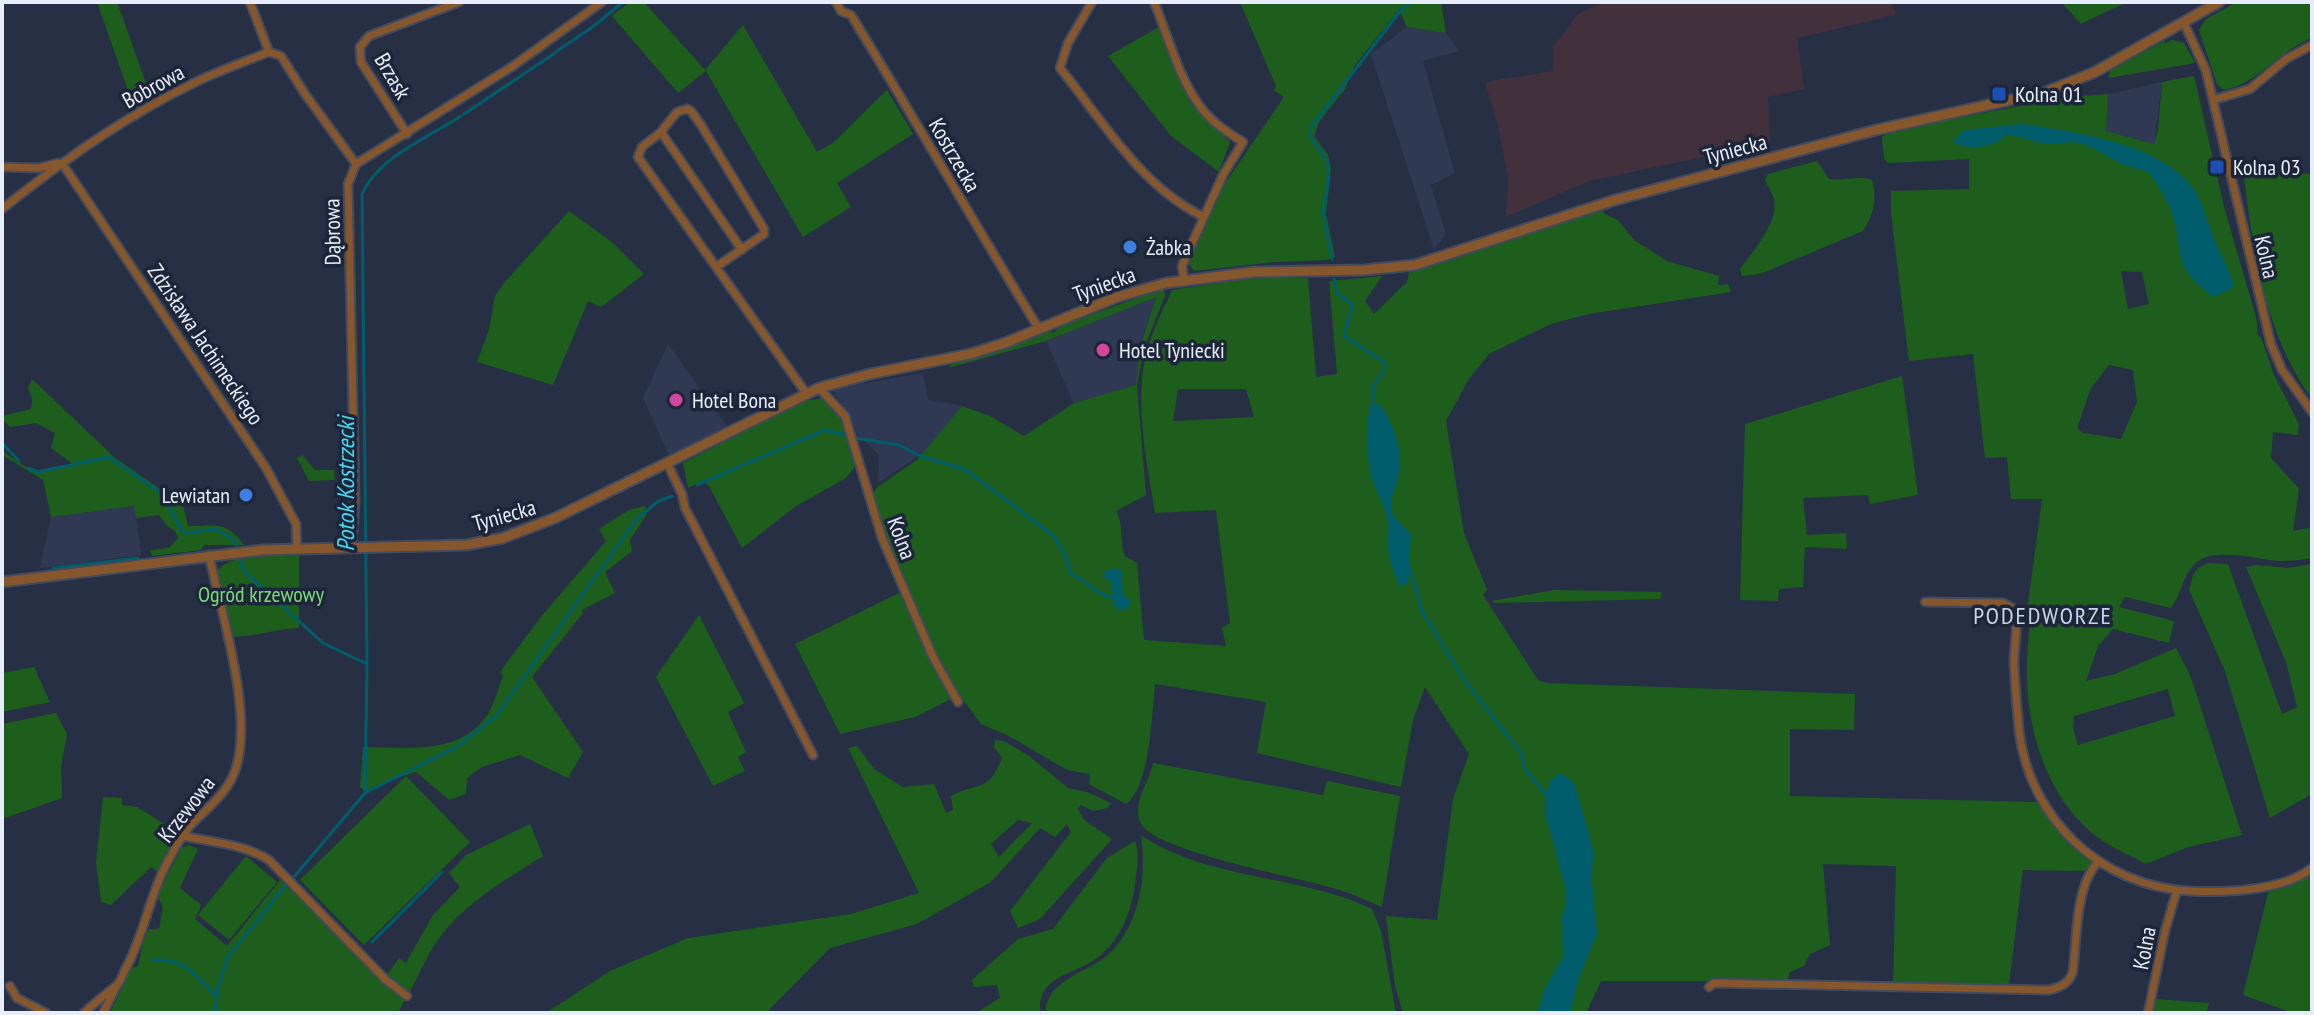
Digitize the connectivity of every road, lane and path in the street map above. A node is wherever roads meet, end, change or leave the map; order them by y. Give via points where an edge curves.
1 (250, 2) edge
2 (459, 2) edge
3 (602, 2) edge
4 (836, 2) edge
5 (1092, 2) edge
6 (1154, 2) edge
7 (2219, 2) edge
8 (2184, 23) junction
9 (2312, 45) edge
10 (269, 52) junction
11 (2213, 100) junction
12 (661, 132) junction
13 (407, 134) junction
14 (356, 164) junction
15 (63, 166) junction
16 (2, 167) edge
17 (2, 209) edge
18 (1204, 217) junction
19 (742, 250) junction
20 (716, 267) junction
21 (1184, 280) junction
22 (1039, 329) junction
23 (819, 388) junction
24 (806, 393) junction
25 (2312, 412) edge
26 (667, 463) junction
27 (357, 547) junction
28 (297, 548) junction
29 (209, 555) junction
30 (2, 582) edge
31 (1925, 602) dead end
32 (958, 702) dead end
33 (813, 755) dead end
34 (183, 836) junction
35 (2099, 861) junction
36 (2312, 868) edge
37 (2177, 890) junction
38 (117, 985) junction
39 (10, 986) dead end
40 (1709, 987) dead end
41 (407, 996) dead end
42 (46, 1013) edge
43 (84, 1013) edge
44 (103, 1013) edge
45 (2148, 1013) edge

1 - 10 street
2 - 13 street, Brzask via 369,36 360,47 361,62
3 - 13 street
4 - 22 street, Kostrzecka via 851,15
5 - 18 street via 1060,68 1146,176
6 - 18 street via 1200,107 1243,142
7 - 8 street, Tyniecka
8 - 11 street, Kolna
8 - 21 street, Tyniecka via 2095,72 2046,92 1876,130 1615,200 1415,265
9 - 11 street via 2250,89
10 - 14 street via 281,56
10 - 15 street, Bobrowa via 162,99
11 - 25 street, Kolna via 2266,332 2282,370
12 - 19 street
12 - 19 street via 682,109 691,111 701,125 764,229
12 - 20 street via 638,153 640,163
13 - 14 street
14 - 27 street, Dąbrowa via 348,184
15 - 16 street, Bobrowa
15 - 17 street, Bobrowa
15 - 28 street, Zdzisława Jachimeckiego via 266,468 296,524
18 - 21 street via 1182,266
19 - 20 street
20 - 24 street
21 - 22 street, Tyniecka via 1117,297
22 - 23 street, Tyniecka via 970,354
23 - 24 street, Tyniecka
23 - 32 street, Kolna via 845,416 882,538
24 - 26 street, Tyniecka
26 - 27 street, Tyniecka via 503,538 466,545
26 - 33 street via 685,508
27 - 28 street, Tyniecka
28 - 29 street, Tyniecka
29 - 30 street, Tyniecka
29 - 34 street, Krzewowa via 240,697 239,747 233,776
31 - 35 street via 2003,603 2014,609 2019,733 2029,773 2040,799 2074,845
34 - 38 street, Krzewowa
34 - 41 street via 258,852
35 - 37 street via 2135,881
35 - 40 street via 2083,887 2073,971 2062,987
36 - 37 street via 2282,884
37 - 45 street, Kolna
38 - 43 street, Krzewowa
38 - 44 street
39 - 42 street via 17,998

